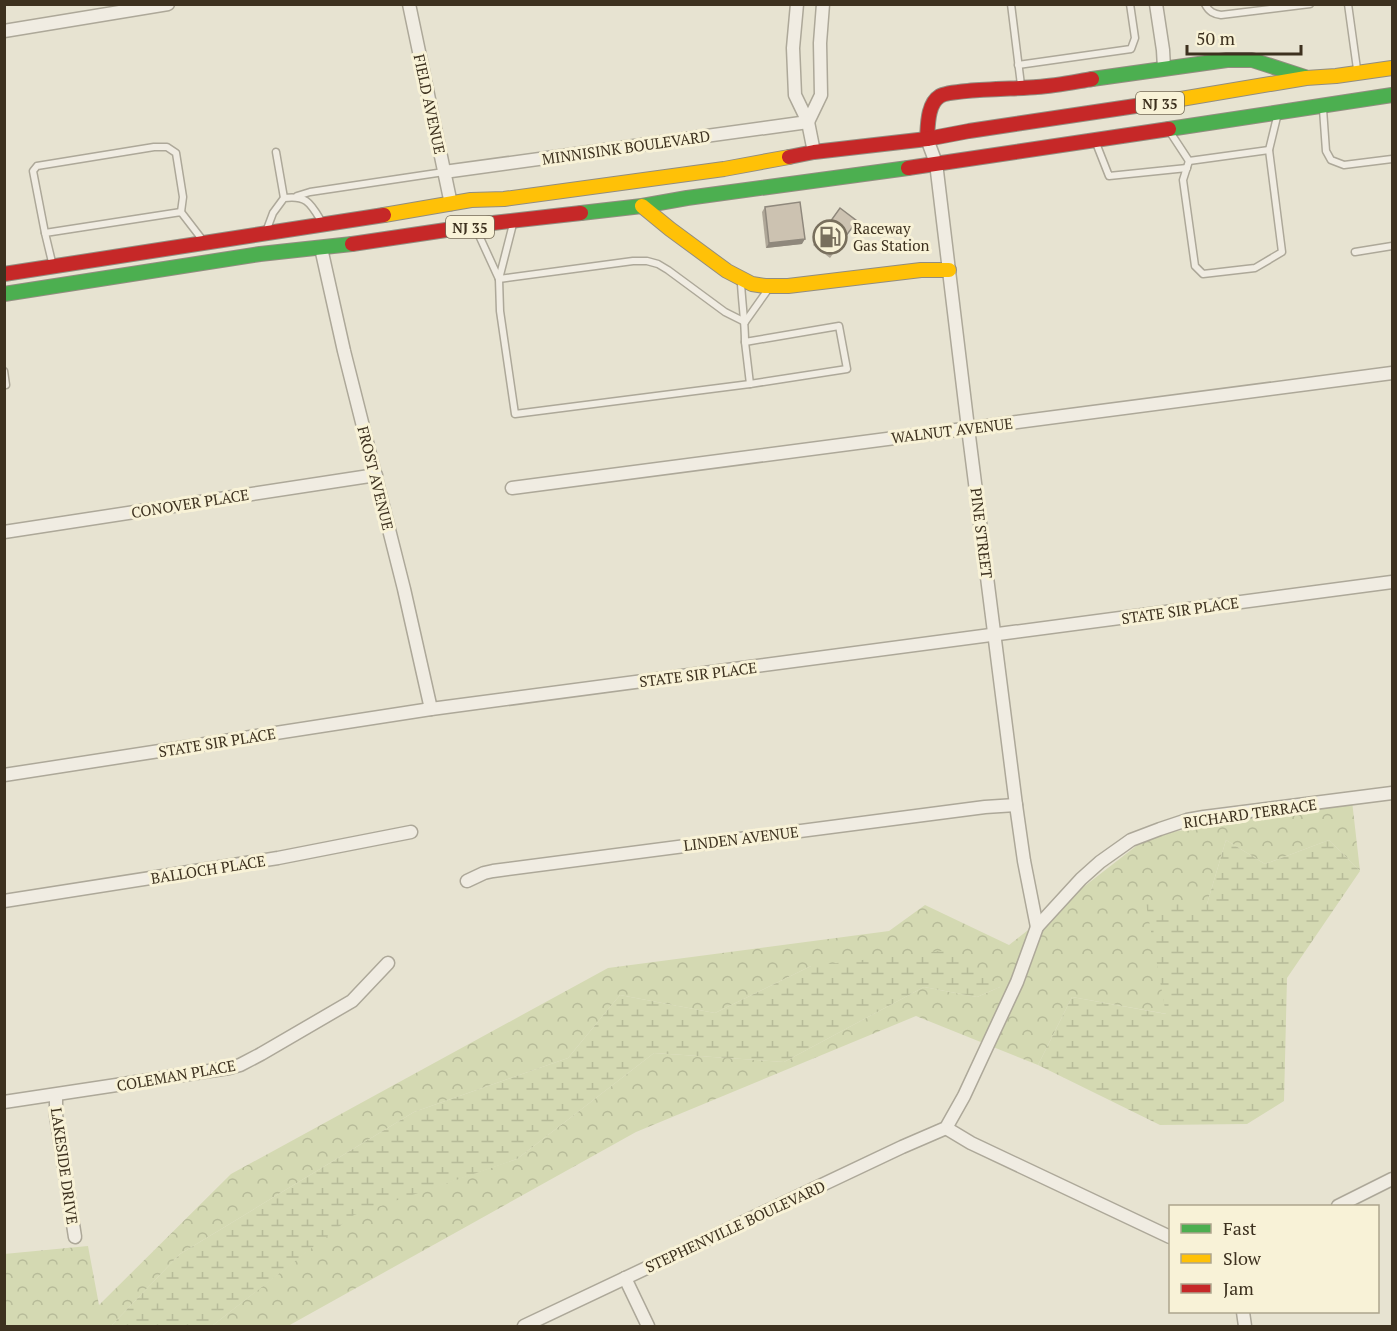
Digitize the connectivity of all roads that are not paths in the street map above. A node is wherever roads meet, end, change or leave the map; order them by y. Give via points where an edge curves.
1 (168, 4) edge
2 (410, 4) edge
3 (797, 4) edge
4 (823, 4) edge
5 (1011, 4) edge
6 (1130, 4) edge
7 (1156, 4) edge
8 (1205, 4) edge
9 (1310, 4) edge
10 (1348, 4) edge
11 (132, 7) edge
12 (4, 31) edge
13 (1018, 65) junction
14 (1164, 68) junction
15 (1392, 68) edge
16 (1357, 72) junction
17 (1306, 78) junction
18 (1021, 89) junction
19 (1392, 95) edge
20 (1323, 105) junction
21 (1278, 111) junction
22 (808, 122) junction
23 (1168, 129) junction
24 (927, 138) junction
25 (1095, 140) junction
26 (1269, 150) junction
27 (276, 152) dead end
28 (814, 152) junction
29 (1392, 159) edge
30 (936, 163) junction
31 (1188, 164) junction
32 (444, 172) junction
33 (297, 196) junction
34 (284, 198) junction
35 (451, 204) junction
36 (642, 206) junction
37 (181, 212) junction
38 (514, 221) junction
39 (324, 225) junction
40 (474, 226) junction
41 (45, 233) junction
42 (264, 234) junction
43 (205, 243) junction
44 (1392, 246) edge
45 (321, 248) junction
46 (1355, 252) dead end
47 (52, 267) junction
48 (949, 270) junction
49 (4, 274) edge
50 (741, 278) junction
51 (500, 279) junction
52 (770, 286) junction
53 (4, 294) edge
54 (746, 322) junction
55 (745, 342) junction
56 (4, 371) edge
57 (1392, 374) edge
58 (750, 384) junction
59 (4, 385) edge
60 (968, 428) junction
61 (376, 475) junction
62 (512, 488) dead end
63 (4, 532) edge
64 (1392, 582) edge
65 (994, 635) junction
66 (431, 709) junction
67 (4, 775) edge
68 (1392, 793) edge
69 (1016, 805) junction
70 (411, 832) dead end
71 (467, 880) dead end
72 (4, 901) edge
73 (1037, 927) junction
74 (388, 963) dead end
75 (56, 1095) junction
76 (4, 1102) edge
77 (946, 1128) junction
78 (1392, 1179) edge
79 (1340, 1205) edge
80 (1169, 1237) edge
81 (75, 1238) dead end
82 (625, 1278) junction
83 (524, 1326) edge
84 (648, 1326) edge

1 - 11 street
2 - 32 street, FIELD AVENUE
3 - 22 street via 793,48 795,95
4 - 22 street via 821,95
5 - 13 lane
6 - 13 lane via 1135,38 1131,49
7 - 14 street
8 - 9 lane via 1214,14 1221,15
10 - 16 lane
11 - 12 street
13 - 18 lane
14 - 17 highway via 1252,60
14 - 18 highway
15 - 16 highway, NJ 35
16 - 17 highway, NJ 35
17 - 24 highway, NJ 35
18 - 24 highway via 943,94 933,105
19 - 20 highway, NJ 35
20 - 21 highway, NJ 35
20 - 29 lane via 1326,151 1331,160 1344,165
21 - 23 highway, NJ 35
21 - 26 lane
22 - 28 street
22 - 32 street, MINNISINK BOULEVARD
23 - 25 highway, NJ 35
23 - 31 lane
24 - 28 highway, NJ 35
24 - 30 street, PINE STREET
25 - 30 highway, NJ 35
25 - 31 lane via 1109,176
26 - 31 lane
26 - 31 lane via 1282,252 1256,268 1203,274 1195,266 1183,180
27 - 34 lane
28 - 35 highway, NJ 35 via 724,169
30 - 36 highway, NJ 35
30 - 48 street, PINE STREET
32 - 33 lane
32 - 35 street, FIELD AVENUE
33 - 34 lane
33 - 39 lane via 310,203
34 - 42 lane
35 - 39 highway, NJ 35
36 - 38 highway, NJ 35
36 - 50 highway
37 - 41 lane
37 - 41 lane via 183,197 176,153 167,147 143,149 37,166 33,171
37 - 43 lane
38 - 40 highway, NJ 35
38 - 51 lane
39 - 42 highway, NJ 35
40 - 45 highway, NJ 35
40 - 51 lane
41 - 47 lane
42 - 43 highway, NJ 35
43 - 47 highway, NJ 35
44 - 46 lane
45 - 53 highway, NJ 35
45 - 61 street, FROST AVENUE
47 - 49 highway, NJ 35
48 - 52 highway
48 - 60 street, PINE STREET
50 - 52 highway
50 - 54 lane
51 - 54 lane via 647,261 668,270 724,312
51 - 58 lane via 500,311 515,414
52 - 54 lane
54 - 55 lane
55 - 58 lane
55 - 58 lane via 839,326 847,369
56 - 59 lane
57 - 60 street, WALNUT AVENUE
60 - 62 street, WALNUT AVENUE
60 - 65 street, PINE STREET
61 - 63 street, CONOVER PLACE
61 - 66 street, FROST AVENUE
64 - 65 street, STATE SIR PLACE
65 - 66 street, STATE SIR PLACE
65 - 69 street, PINE STREET
66 - 67 street, STATE SIR PLACE
68 - 73 street, RICHARD TERRACE via 1204,817 1160,829 1131,840 1100,862
69 - 71 street, LINDEN AVENUE via 566,861 493,871
69 - 73 street, PINE STREET
70 - 72 street, BALLOCH PLACE via 278,858
73 - 77 street via 1017,982
74 - 75 street, COLEMAN PLACE via 352,1001 240,1065
75 - 76 street, COLEMAN PLACE
75 - 81 street, LAKESIDE DRIVE
77 - 80 street
77 - 82 street, STEPHENVILLE BOULEVARD
78 - 79 street
82 - 83 street, STEPHENVILLE BOULEVARD
82 - 84 street

